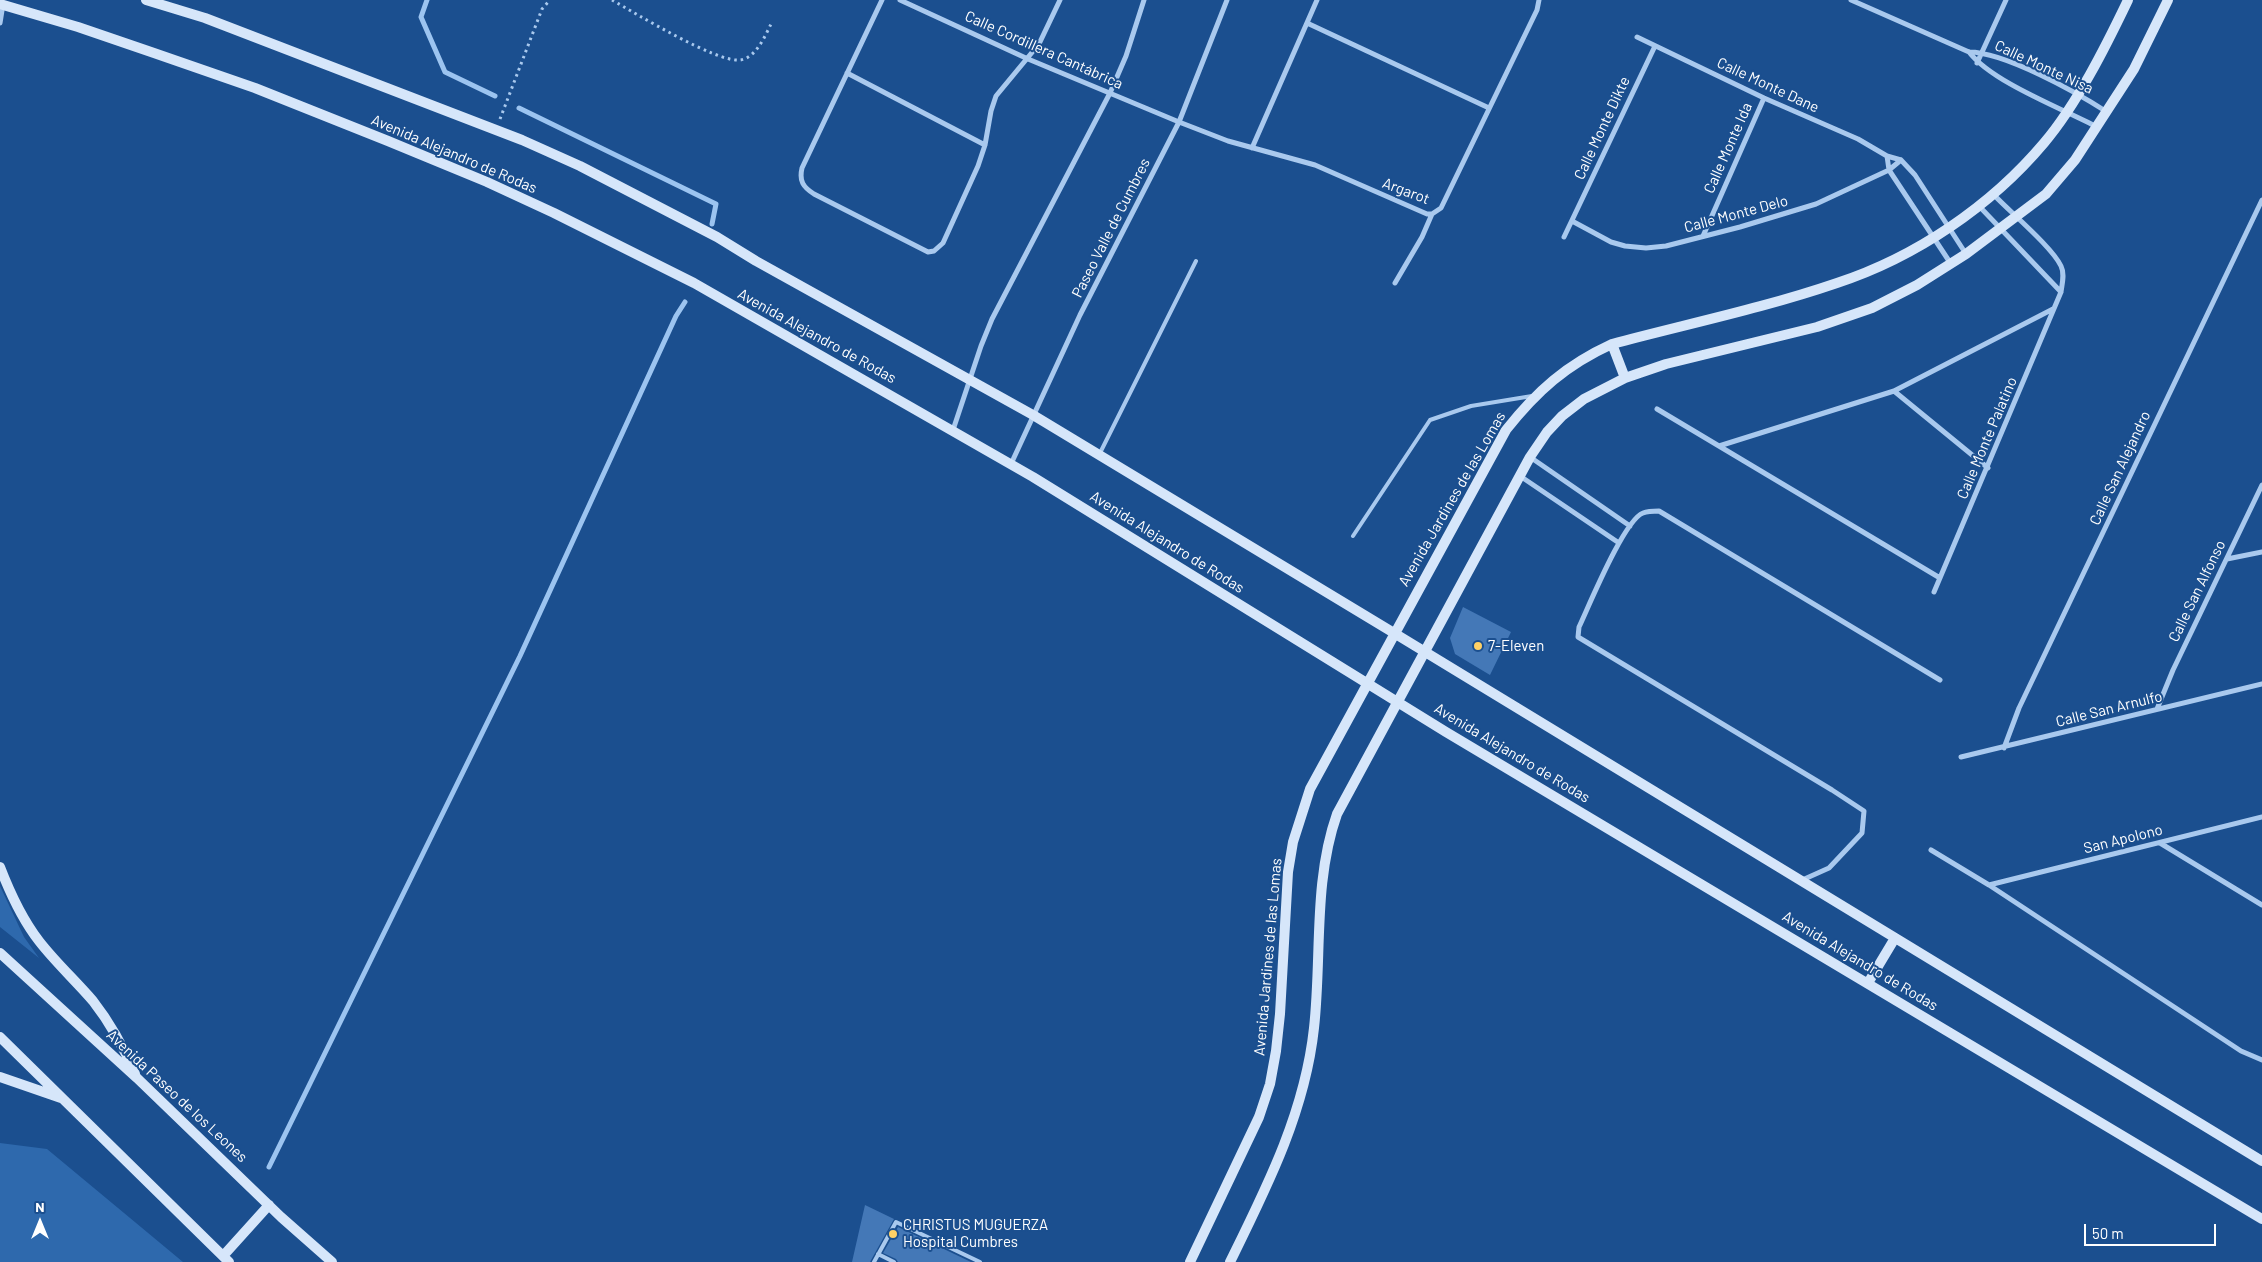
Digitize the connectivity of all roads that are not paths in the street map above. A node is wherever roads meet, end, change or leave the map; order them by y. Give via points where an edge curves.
1 (146, 0) edge
2 (882, 0) edge
3 (900, 0) edge
4 (1060, 0) edge
5 (1144, 0) edge
6 (1227, 0) edge
7 (1317, 0) edge
8 (1851, 0) edge
9 (2006, 0) edge
10 (2128, 0) edge
11 (2168, 0) edge
12 (1863, 2) edge
13 (2, 3) edge
14 (1539, 3) edge
15 (0, 23) edge
16 (1307, 23) junction
17 (1637, 38) dead end
18 (1655, 46) junction
19 (1968, 52) junction
20 (1982, 52) junction
21 (1028, 58) junction
22 (1977, 63) junction
23 (847, 73) junction
24 (1110, 93) junction
25 (2077, 93) junction
26 (1764, 98) junction
27 (1489, 108) junction
28 (2066, 111) junction
29 (2107, 112) junction
30 (1179, 122) junction
31 (2097, 127) junction
32 (985, 145) junction
33 (1252, 148) junction
34 (1887, 156) junction
35 (1901, 160) junction
36 (1889, 170) junction
37 (1994, 195) junction
38 (2262, 200) edge
39 (1979, 206) junction
40 (1432, 214) junction
41 (2016, 218) junction
42 (1572, 221) junction
43 (1949, 226) junction
44 (2000, 230) junction
45 (1703, 236) junction
46 (1934, 236) junction
47 (1564, 238) dead end
48 (1966, 254) junction
49 (1196, 261) dead end
50 (1951, 264) junction
51 (1395, 282) dead end
52 (2060, 292) junction
53 (2054, 309) junction
54 (1612, 344) junction
55 (1625, 378) junction
56 (970, 379) junction
57 (1894, 391) junction
58 (1534, 396) junction
59 (1658, 409) dead end
60 (1032, 415) junction
61 (954, 430) junction
62 (1719, 446) junction
63 (1099, 455) junction
64 (1530, 457) junction
65 (1011, 464) junction
66 (1988, 468) junction
67 (1520, 476) junction
68 (2262, 485) edge
69 (1630, 526) junction
70 (1353, 536) dead end
71 (1619, 543) junction
72 (2262, 552) edge
73 (2227, 559) junction
74 (1940, 578) junction
75 (1934, 592) dead end
76 (1394, 633) junction
77 (1425, 652) junction
78 (1940, 680) dead end
79 (1367, 682) junction
80 (2262, 684) edge
81 (1397, 702) junction
82 (2157, 709) junction
83 (2004, 748) junction
84 (1961, 758) dead end
85 (2262, 817) edge
86 (2160, 843) junction
87 (1931, 850) dead end
88 (0, 867) edge
89 (1800, 881) junction
90 (1990, 885) junction
91 (2262, 906) edge
92 (1895, 938) junction
93 (0, 953) edge
94 (1868, 983) junction
95 (0, 1038) edge
96 (2262, 1060) edge
97 (0, 1077) edge
98 (136, 1078) junction
99 (64, 1100) junction
100 (2262, 1161) edge
101 (269, 1205) junction
102 (2262, 1219) edge
103 (878, 1254) junction
104 (226, 1259) edge
105 (332, 1262) edge
106 (874, 1262) edge
107 (894, 1262) edge
108 (980, 1262) edge
109 (1190, 1262) edge
110 (1230, 1262) edge

1 - 56 street via 205,18 496,129 580,166
2 - 23 street
3 - 21 street, Calle Cordillera Cantábrica
4 - 21 street via 1048,30
5 - 24 street
6 - 30 street, Paseo Valle de Cumbres
7 - 16 street
8 - 12 street, Calle Monte Nisa
9 - 20 street
10 - 25 street, Avenida Jardines de las Lomas
11 - 29 street via 2134,69
12 - 19 street, Calle Monte Nisa
13 - 15 street
13 - 61 street, Avenida Alejandro de Rodas via 255,88 487,182 694,283
14 - 27 street, Argarot
16 - 27 street
16 - 33 street
17 - 18 street, Calle Monte Dane
18 - 26 street, Calle Monte Dane
18 - 42 street, Calle Monte Dikte
19 - 20 street, Calle Monte Nisa
19 - 22 street, Calle Monte Nisa
20 - 22 street
20 - 25 street, Calle Monte Nisa
21 - 24 street, Calle Cordillera Cantábrica
21 - 32 street via 996,96
22 - 28 street, Calle Monte Nisa
23 - 32 street
23 - 32 street via 802,168 801,181 814,194 922,251 934,252 943,243
24 - 30 street, Calle Cordillera Cantábrica
24 - 56 street via 996,312 980,346
25 - 28 street, Avenida Jardines de las Lomas
25 - 29 street, Calle Monte Nisa
26 - 34 street, Calle Monte Dane via 1858,139
26 - 45 street, Calle Monte Ida
27 - 40 street, Argarot via 1441,208
28 - 31 street, Calle Monte Nisa
28 - 37 street, Avenida Jardines de las Lomas via 2045,142
29 - 31 street
30 - 33 street, Argarot
30 - 60 street, Paseo Valle de Cumbres
31 - 41 street via 2046,194
33 - 40 street, Argarot via 1307,162 1419,212
34 - 35 street, Calle Monte Dane
34 - 36 street
35 - 36 street, Calle Monte Delo
35 - 43 street
36 - 45 street, Calle Monte Delo via 1816,204
36 - 46 street
37 - 39 street, Avenida Jardines de las Lomas
37 - 41 street, Calle Monte Palatino
38 - 83 street, Calle San Alejandro via 2019,708
39 - 43 street, Avenida Jardines de las Lomas
39 - 44 street
40 - 51 street
41 - 44 street
41 - 52 street, Calle Monte Palatino via 2061,265
42 - 45 street, Calle Monte Delo via 1611,242 1636,248 1666,246
42 - 47 street, Calle Monte Dikte
43 - 46 street, Avenida Jardines de las Lomas
43 - 48 street
44 - 48 street
44 - 52 street
46 - 50 street
46 - 54 street, Avenida Jardines de las Lomas via 1886,264 1838,283
48 - 50 street
49 - 63 lane
50 - 55 street via 1872,308 1817,327 1666,364
52 - 53 street, Calle Monte Palatino
53 - 57 street
53 - 66 street, Calle Monte Palatino
54 - 55 street
54 - 58 street, Avenida Jardines de las Lomas via 1570,366
55 - 64 street via 1584,399 1562,416
56 - 60 street
56 - 61 street
57 - 62 street
57 - 66 street
58 - 70 lane via 1471,406 1430,420
58 - 76 street, Avenida Jardines de las Lomas via 1502,436
59 - 62 street
60 - 63 street
60 - 65 street, Paseo Valle de Cumbres
61 - 65 street, Avenida Alejandro de Rodas
62 - 74 street
63 - 76 street
64 - 67 street
64 - 69 street
65 - 79 street, Avenida Alejandro de Rodas
66 - 74 street, Calle Monte Palatino
67 - 71 street
67 - 77 street
68 - 73 street, Calle San Alfonso
69 - 71 street
69 - 78 street via 1642,513 1658,511
71 - 89 street via 1579,627 1578,636 1864,811 1862,833 1829,868
72 - 73 street
73 - 82 street, Calle San Alfonso
74 - 75 street, Calle Monte Palatino
76 - 77 street
76 - 79 street, Avenida Jardines de las Lomas
77 - 81 street
77 - 89 street
79 - 81 street, Avenida Alejandro de Rodas
79 - 109 street, Avenida Jardines de las Lomas via 1310,788 1293,842 1284,912 1276,1051 1260,1117
80 - 82 street, Calle San Arnulfo
81 - 94 street, Avenida Alejandro de Rodas
81 - 110 street via 1347,793 1330,836 1322,877 1314,1027 1304,1088 1284,1148
82 - 83 street, Calle San Arnulfo
83 - 84 street, Calle San Arnulfo
85 - 86 street, San Apolono
86 - 90 street, San Apolono
86 - 91 street
87 - 90 street
88 - 98 street via 25,921 110,1025
89 - 92 street
90 - 96 street via 2241,1051
92 - 94 street
92 - 100 street
93 - 98 street, Avenida Paseo de los Leones
94 - 102 street, Avenida Alejandro de Rodas
95 - 99 street
97 - 99 street
98 - 101 street, Avenida Paseo de los Leones
99 - 104 street
101 - 104 street
101 - 105 street, Avenida Paseo de los Leones
103 - 106 lane
103 - 107 lane
103 - 108 lane via 896,1222

